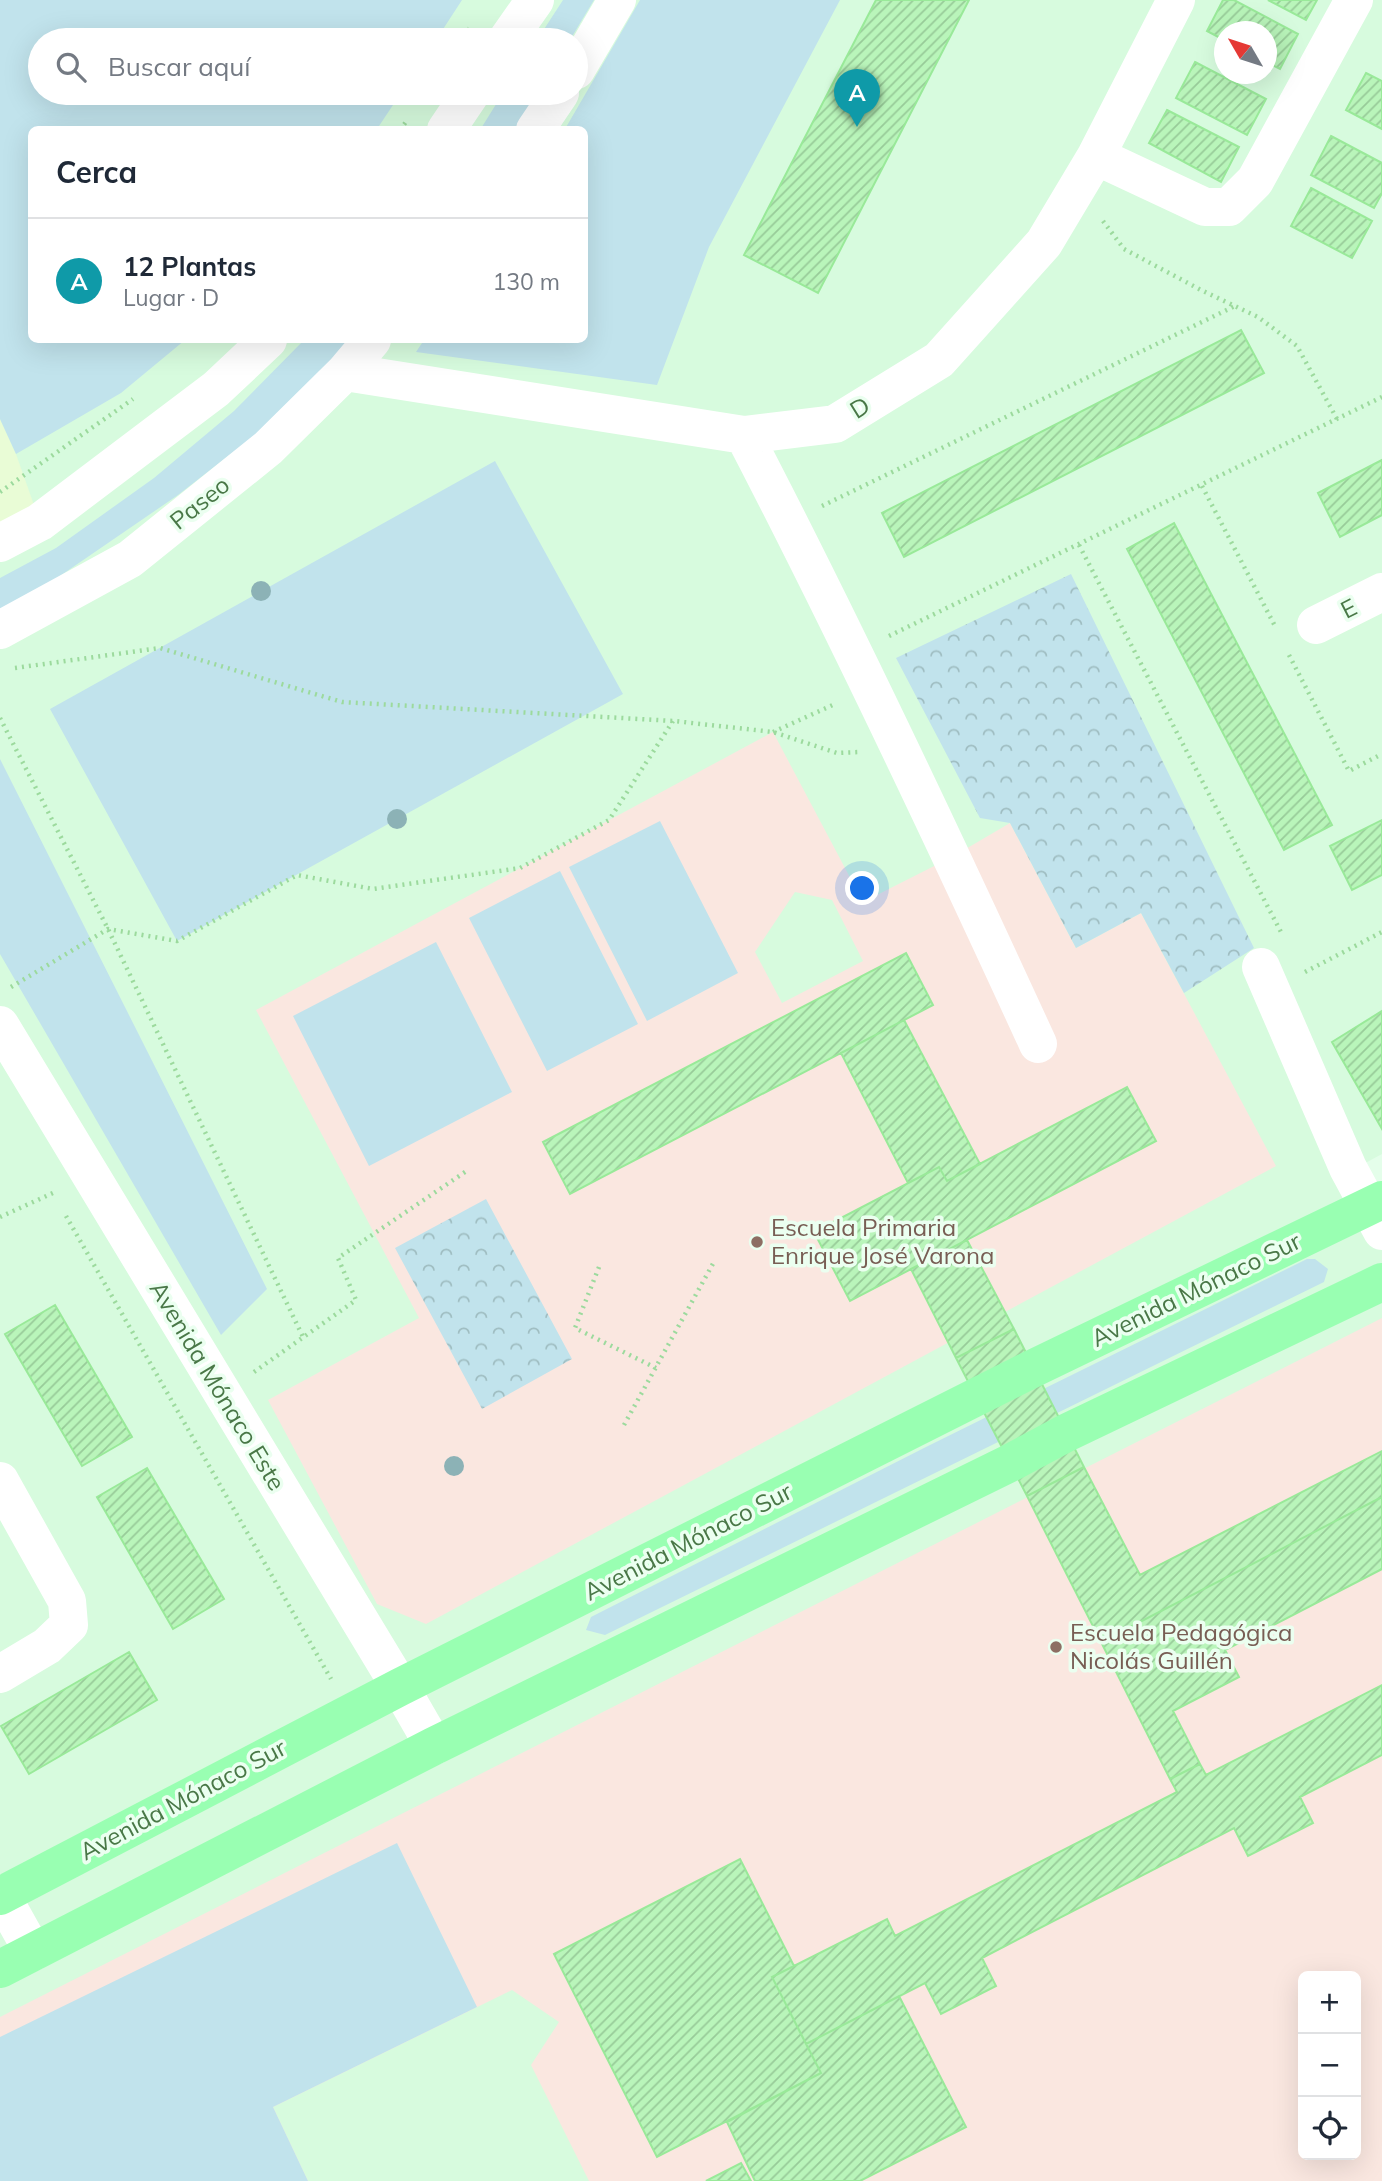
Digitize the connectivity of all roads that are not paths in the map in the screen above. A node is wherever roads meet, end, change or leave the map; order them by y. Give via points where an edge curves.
1 (535, 0) edge
2 (617, 0) edge
3 (1175, 0) edge
4 (1354, 0) edge
5 (515, 28) edge
6 (588, 50) edge
7 (463, 105) edge
8 (552, 105) edge
9 (449, 126) edge
10 (538, 126) edge
11 (1087, 171) junction
12 (265, 343) edge
13 (369, 343) edge
14 (345, 372) junction
15 (744, 435) junction
16 (0, 543) edge
17 (1382, 592) edge
18 (1316, 625) dead end
19 (0, 630) edge
20 (1261, 967) dead end
21 (0, 1025) edge
22 (1038, 1044) dead end
23 (1377, 1213) edge
24 (1382, 1282) edge
25 (0, 1481) edge
26 (0, 1674) edge
27 (400, 1686) junction
28 (434, 1746) junction
29 (0, 1895) edge
30 (16, 1961) edge

1 - 5 street
2 - 6 street
3 - 11 street, D
4 - 11 street via 1255,181 1229,207 1205,207
7 - 9 street
8 - 10 street
11 - 15 street, D via 1044,243 939,360 835,424
12 - 16 street via 194,406 40,522
13 - 14 street, Paseo
14 - 15 street, D
14 - 19 street, Paseo via 268,448 130,559
15 - 22 street via 871,687
17 - 18 street, E
20 - 23 street via 1348,1168
21 - 27 street, Avenida Mónaco Este
23 - 27 main road, Avenida Mónaco Sur via 1034,1368
24 - 28 main road
25 - 26 street via 67,1601 69,1625 47,1646
27 - 28 street, Avenida Mónaco Este
27 - 29 main road, Avenida Mónaco Sur
28 - 30 main road
29 - 30 street

